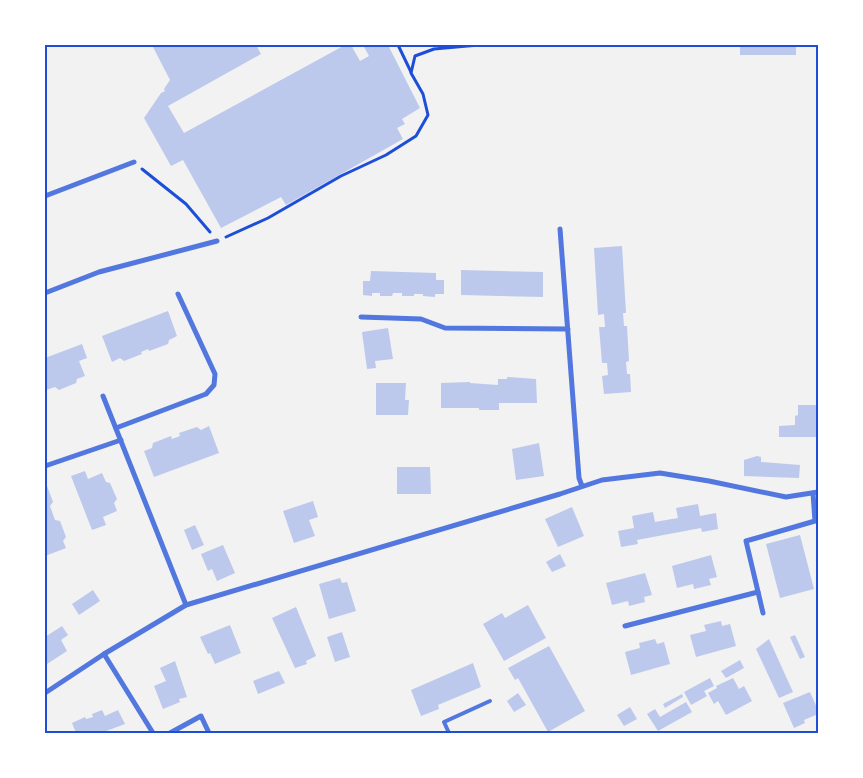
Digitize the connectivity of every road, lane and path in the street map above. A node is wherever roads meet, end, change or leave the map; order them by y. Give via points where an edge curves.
1 (398, 45) edge
2 (479, 45) edge
3 (411, 73) junction
4 (134, 162) joint
5 (45, 196) edge
6 (560, 229) dead end
7 (217, 241) junction
8 (45, 293) edge
9 (178, 294) dead end
10 (361, 317) dead end
11 (568, 330) junction
12 (103, 396) dead end
13 (116, 428) junction
14 (121, 440) junction
15 (45, 466) edge
16 (582, 486) junction
17 (816, 492) edge
18 (758, 592) junction
19 (186, 605) junction
20 (763, 613) dead end
21 (625, 626) dead end
22 (104, 654) junction
23 (45, 693) edge
24 (490, 701) dead end
25 (152, 733) edge
26 (170, 733) edge
27 (209, 733) edge
28 (449, 733) edge

1 - 3 path
2 - 3 path via 434,50 415,56
3 - 7 path via 423,94 428,115 416,136 268,218
4 - 5 street
4 - 7 path via 186,204
6 - 11 street
7 - 8 street via 99,272
9 - 13 street via 215,374 214,385 206,394
10 - 11 street via 421,319 445,328
11 - 16 street
12 - 13 street
13 - 14 street
14 - 15 street
14 - 19 street
16 - 17 street via 660,472 786,497
16 - 19 street
17 - 18 street via 815,521 746,541
18 - 20 street
18 - 21 street
19 - 22 street
22 - 23 street
22 - 25 street
24 - 28 lane via 444,722
26 - 27 street via 201,716

